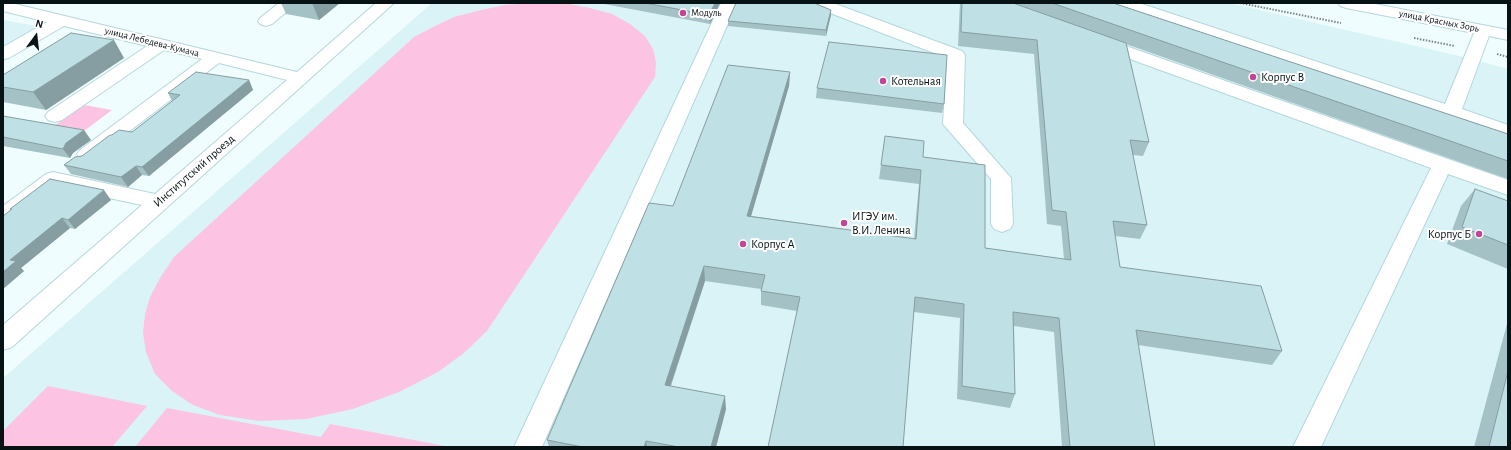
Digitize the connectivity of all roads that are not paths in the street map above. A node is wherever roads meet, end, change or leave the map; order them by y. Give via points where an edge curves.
1 (290, 3) edge
2 (386, 3) edge
3 (729, 3) edge
4 (818, 3) edge
5 (1123, 3) edge
6 (1346, 3) edge
7 (3, 6) edge
8 (62, 20) junction
9 (266, 21) dead end
10 (1483, 30) junction
11 (1508, 35) edge
12 (1083, 36) edge
13 (161, 44) junction
14 (3, 54) edge
15 (216, 57) junction
16 (301, 78) junction
17 (1451, 112) junction
18 (54, 116) dead end
19 (1508, 131) edge
20 (80, 159) edge
21 (1442, 165) junction
22 (1508, 188) edge
23 (159, 202) junction
24 (3, 217) edge
25 (1002, 224) dead end
26 (3, 340) edge
27 (528, 447) edge
28 (1307, 447) edge

1 - 9 street
2 - 16 street, Институтский проезд
3 - 27 street
4 - 25 street via 956,55 953,124 1001,178
5 - 17 street
6 - 10 street, улица Красных Зорь
7 - 8 street, улица Лебедева-Кумача
8 - 13 street, улица Лебедева-Кумача
8 - 14 street
10 - 11 street, улица Красных Зорь
10 - 17 street
12 - 21 street
13 - 15 street, улица Лебедева-Кумача
13 - 18 street
15 - 16 street, улица Лебедева-Кумача
15 - 20 street
16 - 23 street, Институтский проезд
17 - 19 street
21 - 22 street
21 - 28 street
23 - 24 street via 53,179
23 - 26 street, Институтский проезд

